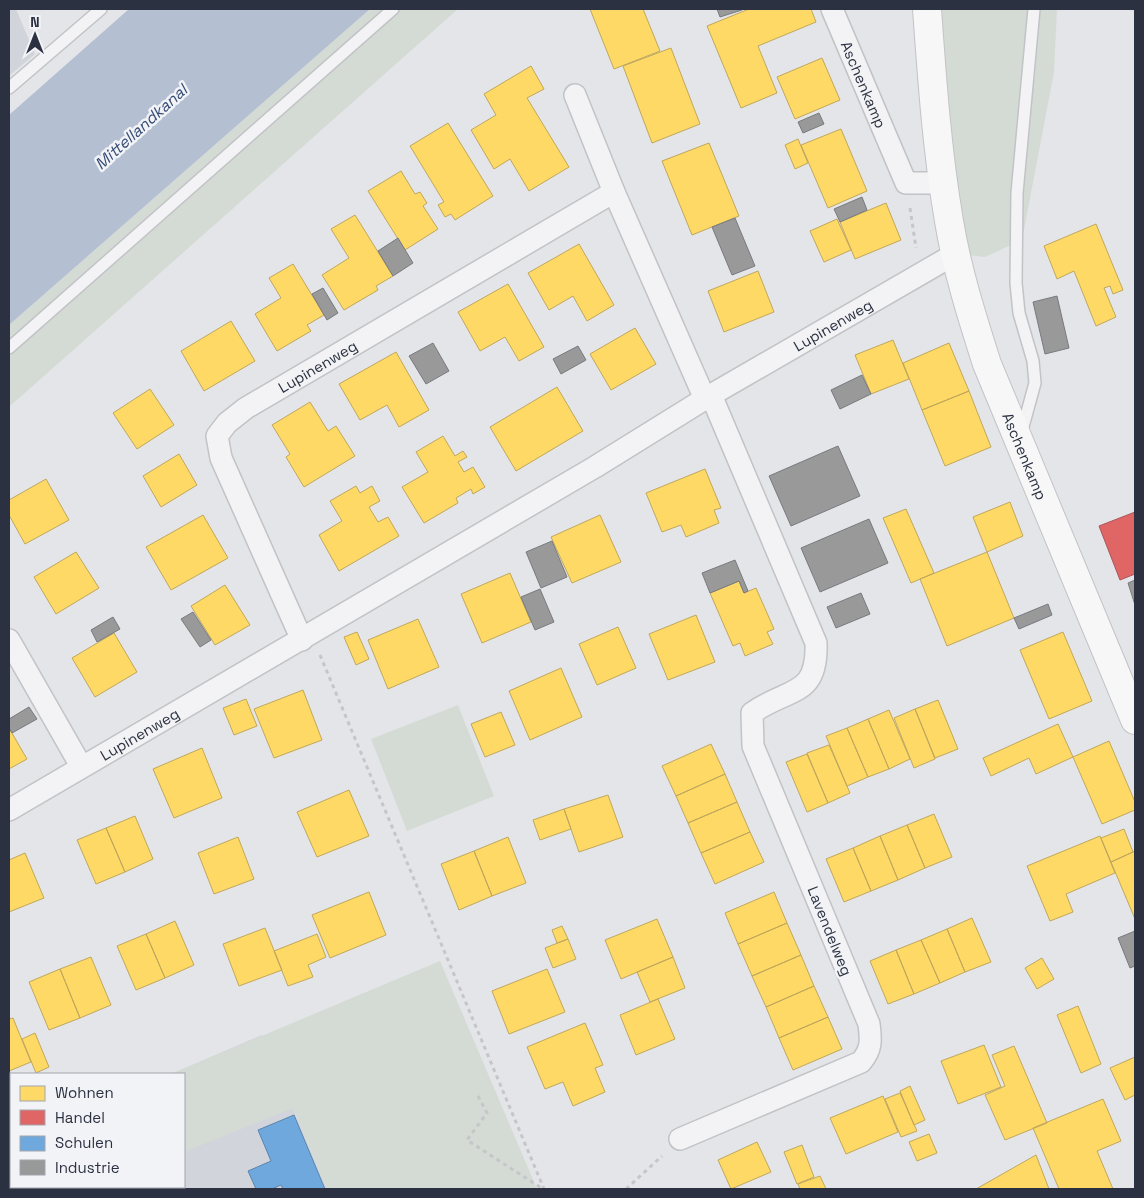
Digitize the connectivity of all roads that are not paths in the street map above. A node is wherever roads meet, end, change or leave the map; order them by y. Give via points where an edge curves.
1 (101, 9) edge
2 (393, 9) edge
3 (832, 9) edge
4 (927, 9) edge
5 (1034, 9) edge
6 (9, 88) edge
7 (575, 95) dead end
8 (943, 182) junction
9 (614, 192) junction
10 (955, 254) junction
11 (9, 348) edge
12 (708, 397) junction
13 (1019, 441) junction
14 (306, 637) junction
15 (9, 640) edge
16 (1135, 720) edge
17 (82, 766) junction
18 (9, 810) edge
19 (680, 1138) road end

1 - 6 lane
2 - 11 lane
3 - 8 street, Aschenkamp via 906,182
4 - 8 street, Aschenkamp
5 - 13 lane via 1018,193 1016,283 1019,313 1033,361 1035,383
7 - 9 street
8 - 10 street, Aschenkamp
9 - 12 street
9 - 14 street, Lupinenweg via 246,408 217,436 221,458
10 - 12 street, Lupinenweg
10 - 13 street, Aschenkamp via 987,364
12 - 14 street, Lupinenweg
12 - 19 street, Lavendelweg via 816,643 815,670 810,681 752,714 753,746 869,1024 870,1051 861,1062 844,1071
13 - 16 street, Aschenkamp
14 - 17 street, Lupinenweg
15 - 17 street
17 - 18 street, Lupinenweg

